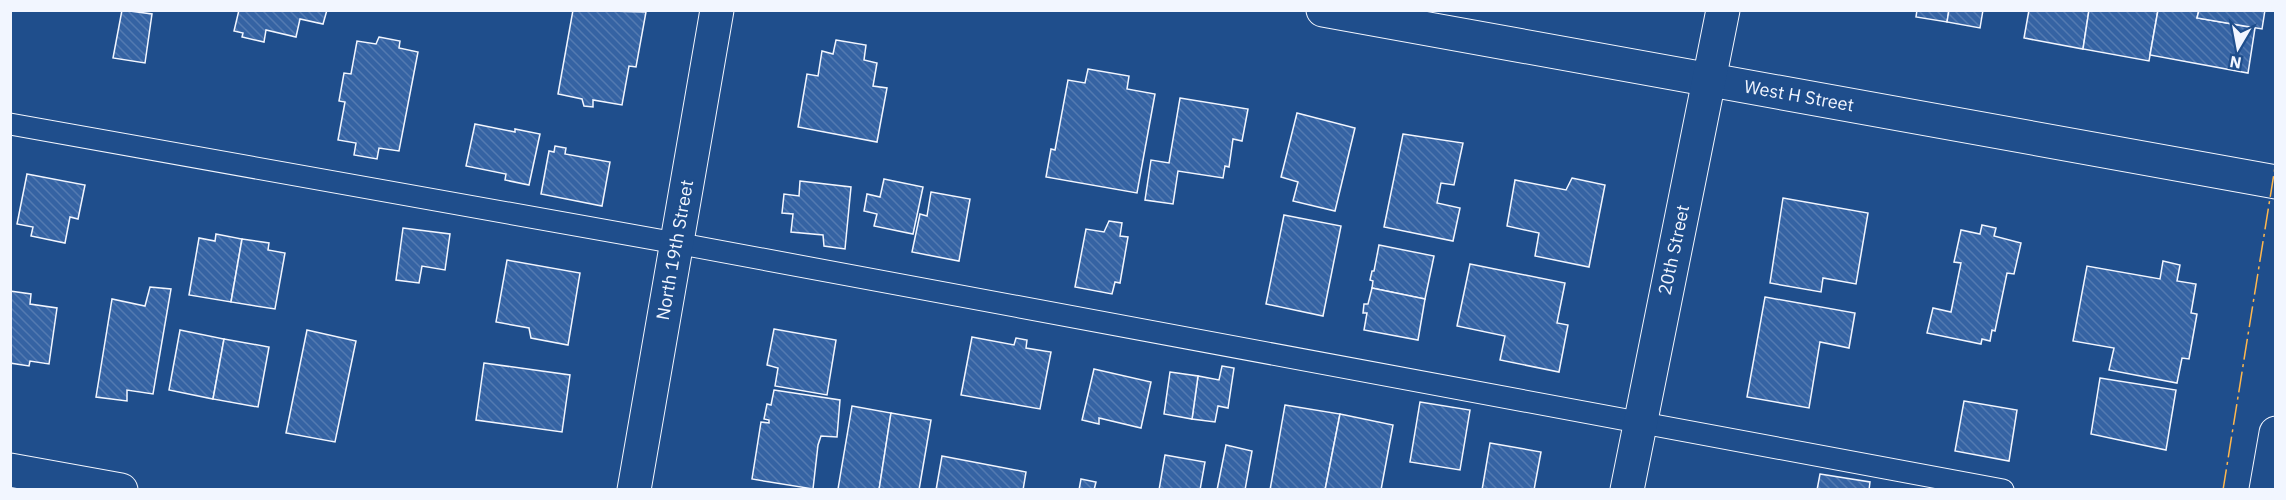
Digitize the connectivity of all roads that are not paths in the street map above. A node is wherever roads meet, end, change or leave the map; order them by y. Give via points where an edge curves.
1 (717, 10) edge
2 (1323, 10) edge
3 (1723, 10) edge
4 (1709, 80) junction
5 (10, 124) edge
6 (2276, 182) edge
7 (676, 243) junction
8 (1639, 422) junction
9 (2275, 442) edge
10 (10, 470) edge
11 (121, 489) edge
12 (634, 489) edge
13 (1627, 489) edge
14 (2003, 489) edge
15 (2266, 489) edge

1 - 7 street, North 19th Street
2 - 4 street, West H Street
3 - 4 street, 20th Street
4 - 6 street, West H Street
4 - 8 street, 20th Street
5 - 7 lane
7 - 8 lane
7 - 12 street, North 19th Street
8 - 13 street, 20th Street
8 - 14 lane
9 - 15 street
10 - 11 street

